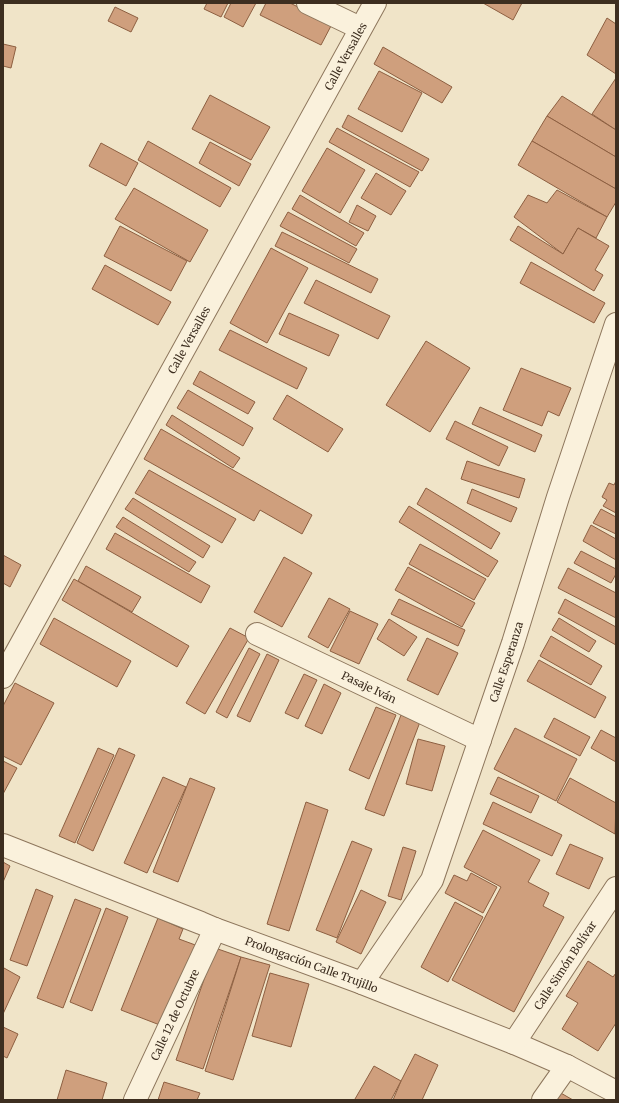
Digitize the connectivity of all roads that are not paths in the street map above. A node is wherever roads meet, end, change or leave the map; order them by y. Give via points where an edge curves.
1 (308, 3) edge
2 (375, 3) edge
3 (360, 28) junction
4 (616, 324) edge
5 (256, 634) dead end
6 (3, 677) edge
7 (480, 740) junction
8 (3, 845) edge
9 (616, 888) edge
10 (214, 929) junction
11 (362, 983) junction
12 (514, 1043) junction
13 (567, 1066) junction
14 (616, 1092) edge
15 (135, 1100) edge
16 (543, 1100) edge

1 - 3 street
2 - 3 street, Calle Versalles
3 - 6 street, Calle Versalles
4 - 7 street, Calle Esperanza
5 - 7 street, Pasaje Iván
7 - 11 street, Calle Esperanza via 432,880
8 - 10 street, Prolongación Calle Trujillo
9 - 12 street, Calle Simón Bolívar
10 - 11 street, Prolongación Calle Trujillo
10 - 15 street, Calle 12 de Octubre
11 - 12 street, Prolongación Calle Trujillo
12 - 13 street, Prolongación Calle Trujillo
13 - 14 street, Prolongación Calle Trujillo
13 - 16 street

